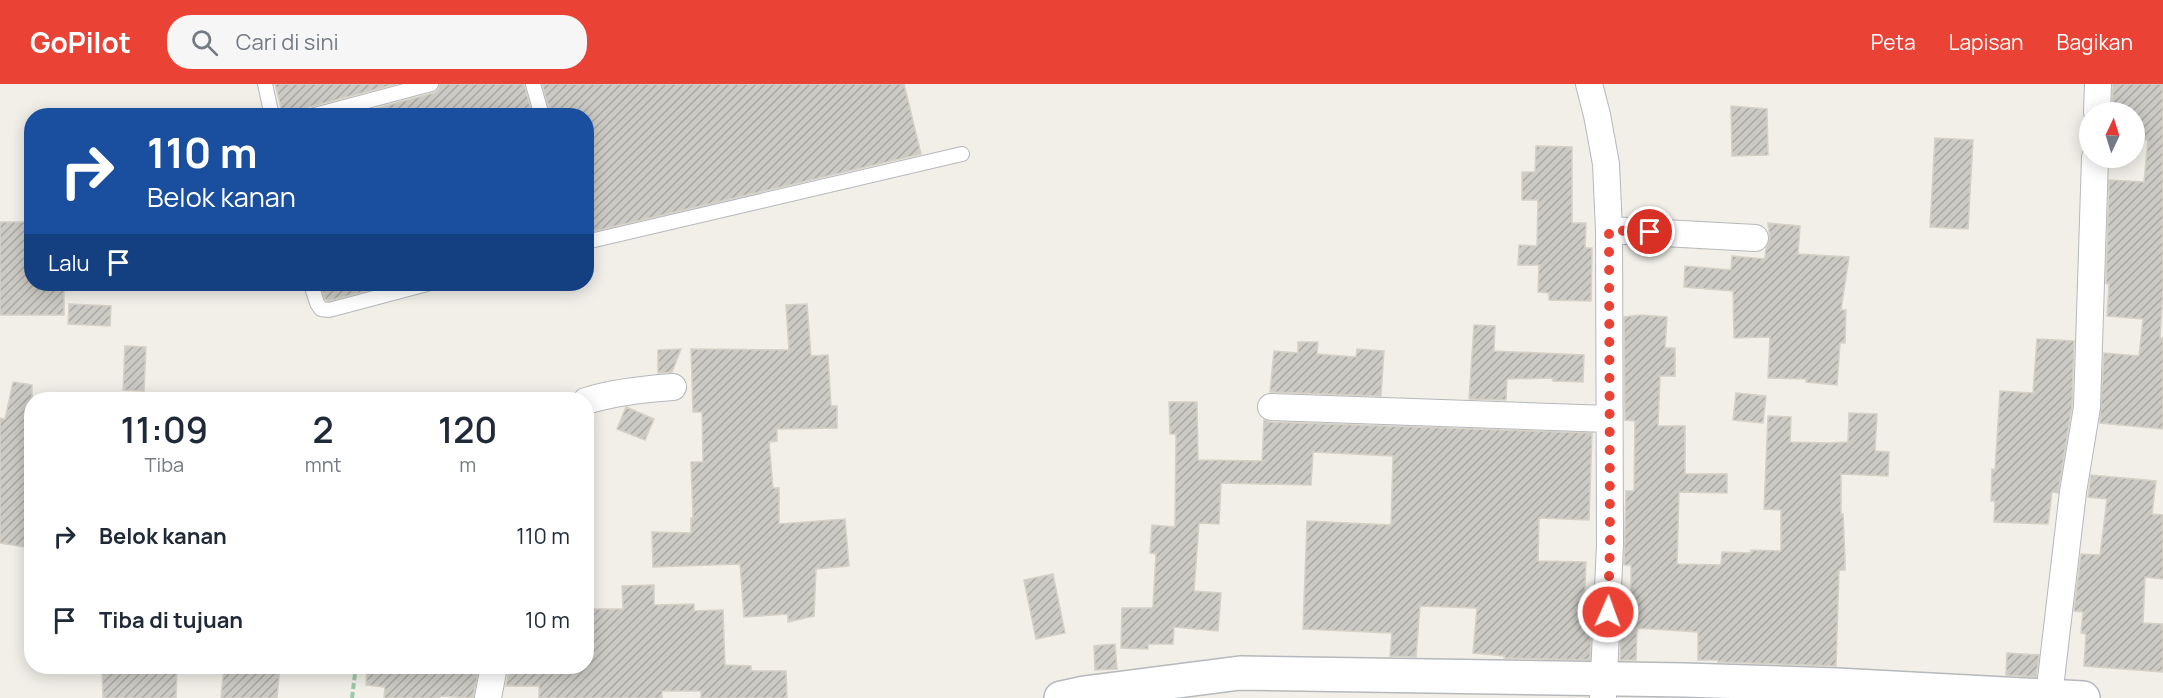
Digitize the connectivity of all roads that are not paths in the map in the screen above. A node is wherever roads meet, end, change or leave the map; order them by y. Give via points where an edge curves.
1 (265, 84) edge
2 (431, 84) edge
3 (533, 84) edge
4 (1588, 84) edge
5 (2098, 84) edge
6 (2097, 102) edge
7 (270, 108) edge
8 (341, 108) edge
9 (540, 108) edge
10 (962, 154) dead end
11 (2095, 168) edge
12 (1609, 230) junction
13 (1755, 238) dead end
14 (594, 240) edge
15 (313, 291) edge
16 (401, 291) edge
17 (673, 387) dead end
18 (594, 398) edge
19 (1271, 406) dead end
20 (1609, 419) junction
21 (492, 674) edge
22 (1604, 689) edge
23 (1794, 692) edge
24 (1922, 694) edge
25 (2049, 696) junction
26 (488, 698) edge
27 (1061, 698) edge
28 (2084, 698) edge

1 - 7 lane
2 - 8 lane
3 - 9 lane
4 - 12 street via 1606,164
5 - 6 street
10 - 14 lane
11 - 25 street via 2087,407
12 - 13 street
12 - 20 street
15 - 16 lane via 321,309 329,310
17 - 18 street
19 - 20 street
20 - 22 street via 1610,544
21 - 26 street
22 - 23 street via 1685,680
22 - 27 street via 1240,674
23 - 24 street via 1837,685
24 - 25 street
25 - 28 street

